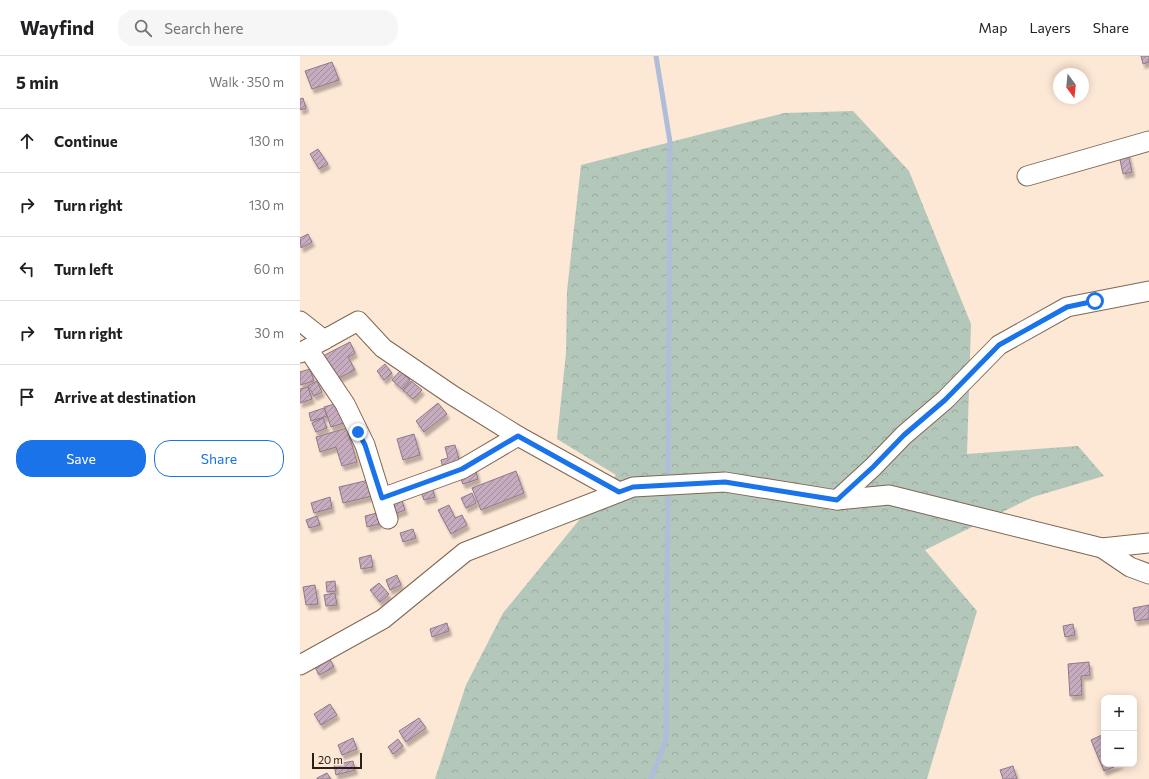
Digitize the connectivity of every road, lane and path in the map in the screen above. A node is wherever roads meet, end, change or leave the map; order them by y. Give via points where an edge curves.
1 (1149, 141) edge
2 (1027, 176) dead end
3 (1149, 291) edge
4 (300, 321) edge
5 (324, 340) junction
6 (304, 351) edge
7 (518, 436) junction
8 (619, 492) junction
9 (382, 498) junction
10 (837, 500) junction
11 (388, 519) dead end
12 (1149, 543) edge
13 (1102, 548) junction
14 (1149, 574) edge
15 (300, 665) edge

1 - 2 street
3 - 10 street via 1067,307 999,345 945,400 904,435
4 - 5 street
5 - 6 street
5 - 7 street via 358,321 383,348
6 - 9 street via 345,404 365,445
7 - 8 street
7 - 9 street via 462,469
8 - 10 street via 633,487 725,482
8 - 15 street via 465,552 383,619
9 - 11 street
10 - 13 street via 889,495
12 - 13 street
13 - 14 street via 1130,567

